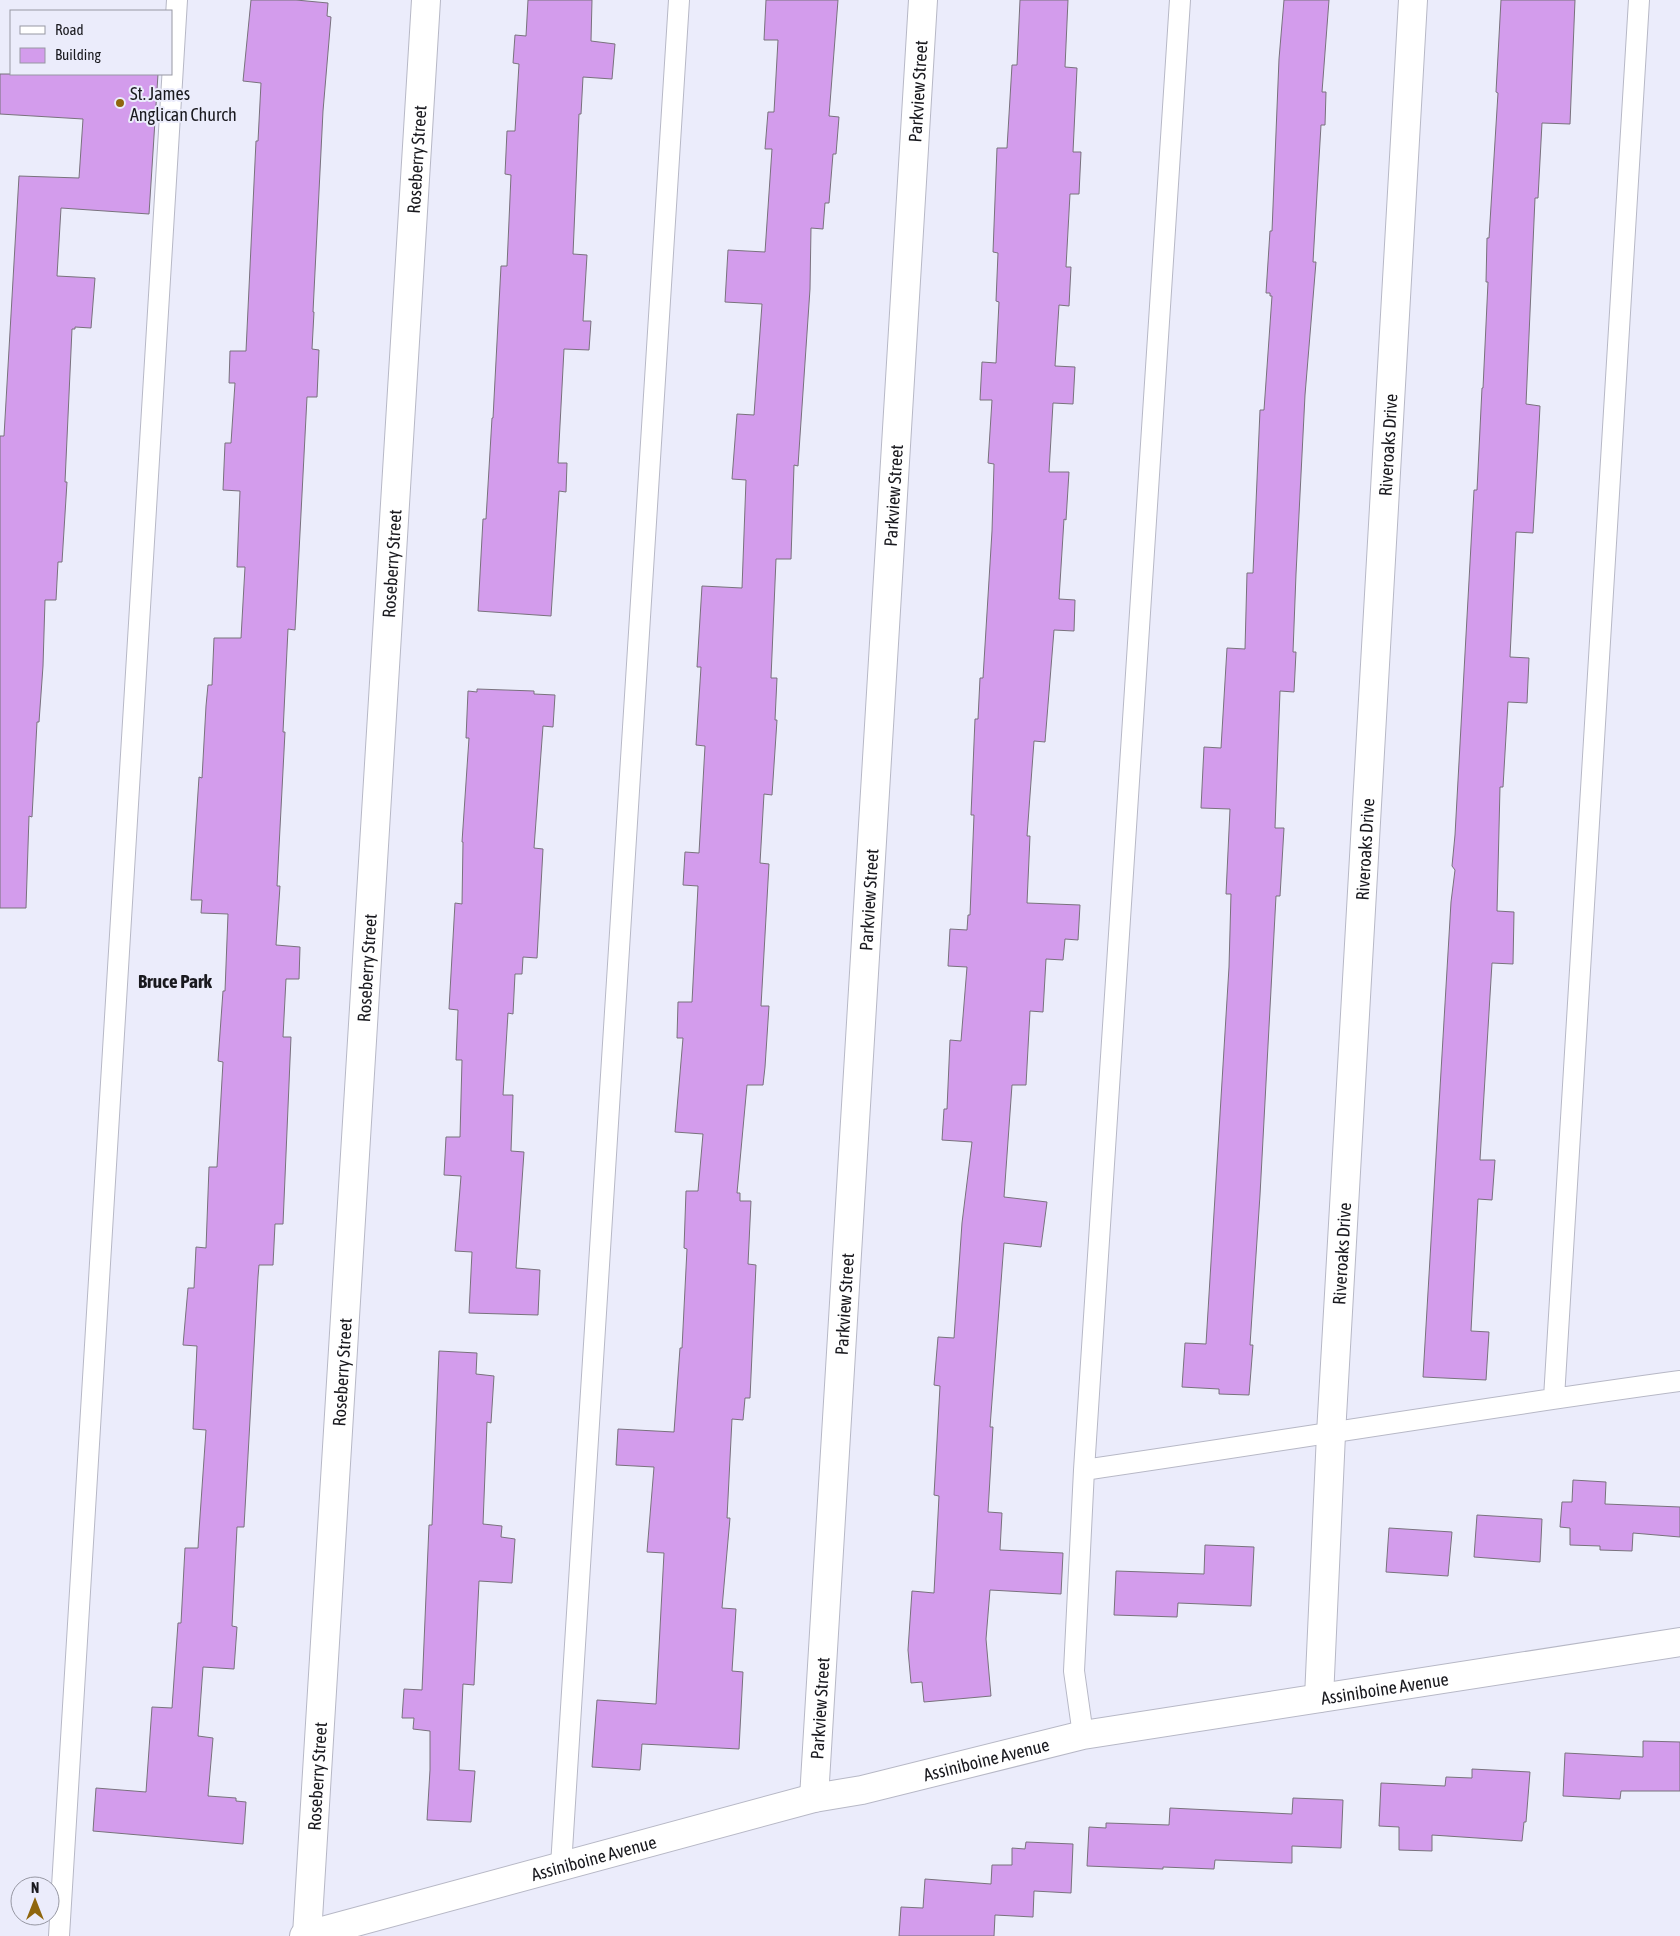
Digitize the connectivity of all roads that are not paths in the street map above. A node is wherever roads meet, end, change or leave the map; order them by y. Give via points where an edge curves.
1 (177, 0) edge
2 (426, 0) edge
3 (679, 0) edge
4 (923, 0) edge
5 (1180, 0) edge
6 (1413, 0) edge
7 (1639, 0) edge
8 (1680, 1381) edge
9 (1554, 1398) junction
10 (1331, 1434) junction
11 (1084, 1470) junction
12 (1680, 1642) edge
13 (1319, 1698) junction
14 (1083, 1735) junction
15 (814, 1798) junction
16 (562, 1866) junction
17 (59, 1936) edge
18 (305, 1936) edge

1 - 17 lane
2 - 18 street, Roseberry Street
3 - 16 lane
4 - 15 street, Parkview Street
5 - 11 lane
6 - 10 street, Riveroaks Drive
7 - 9 lane
8 - 9 lane
9 - 10 lane
10 - 11 lane
10 - 13 street, Riveroaks Drive
11 - 14 lane via 1074,1671
12 - 13 street, Assiniboine Avenue
13 - 14 street, Assiniboine Avenue
14 - 15 street, Assiniboine Avenue via 862,1790
15 - 16 street, Assiniboine Avenue
16 - 18 street, Assiniboine Avenue

